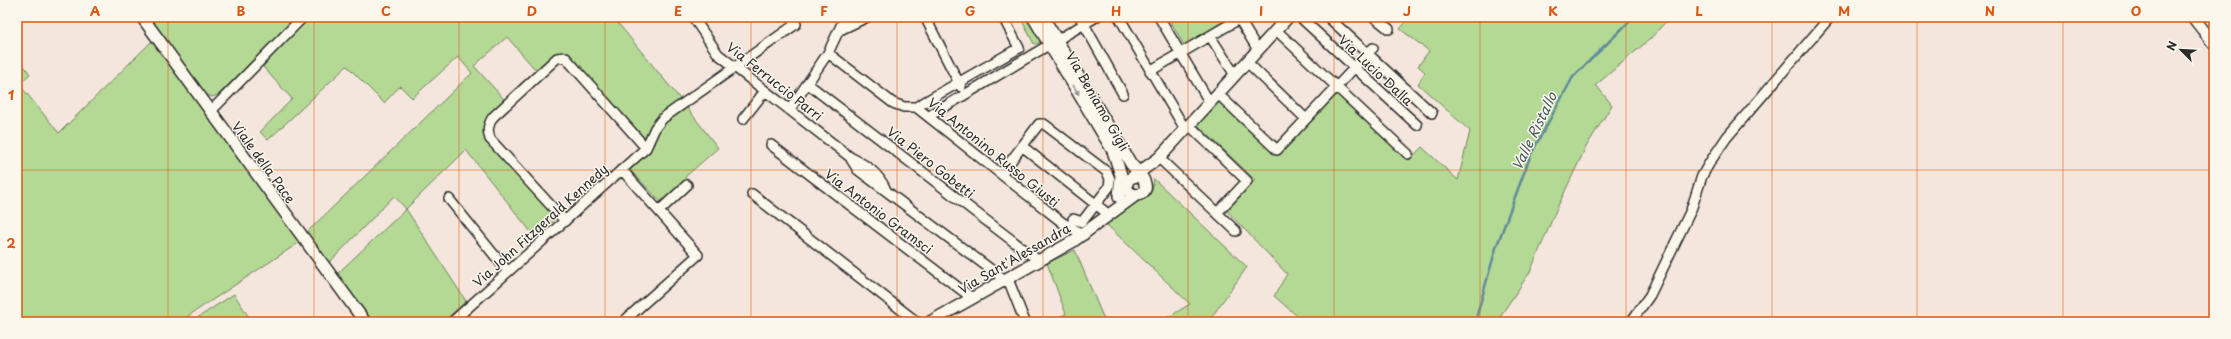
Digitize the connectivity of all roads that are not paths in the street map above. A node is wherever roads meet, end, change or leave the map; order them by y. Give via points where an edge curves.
1 (142, 17) edge
2 (303, 17) edge
3 (693, 17) edge
4 (790, 17) edge
5 (845, 17) edge
6 (867, 17) edge
7 (925, 17) edge
8 (1003, 17) edge
9 (1033, 17) edge
10 (1043, 17) edge
11 (1096, 17) edge
12 (1120, 17) edge
13 (1159, 17) edge
14 (1300, 17) edge
15 (1328, 17) edge
16 (1374, 17) edge
17 (1830, 17) edge
18 (2193, 17) edge
19 (1238, 18) edge
20 (1082, 20) edge
21 (1281, 22) edge
22 (1389, 29) dead end
23 (840, 30) junction
24 (1210, 36) junction
25 (1053, 42) junction
26 (2214, 44) edge
27 (1258, 50) junction
28 (1370, 51) junction
29 (828, 53) junction
30 (1180, 53) junction
31 (1247, 62) junction
32 (733, 67) junction
33 (1355, 67) junction
34 (1150, 71) junction
35 (1235, 76) junction
36 (959, 83) junction
37 (808, 84) junction
38 (1338, 87) junction
39 (765, 91) junction
40 (965, 94) junction
41 (1123, 94) dead end
42 (1218, 94) junction
43 (1210, 102) junction
44 (916, 107) junction
45 (790, 109) junction
46 (210, 112) junction
47 (1432, 113) dead end
48 (929, 116) junction
49 (743, 119) dead end
50 (1306, 119) junction
51 (1417, 125) dead end
52 (1187, 127) junction
53 (771, 145) dead end
54 (1022, 146) junction
55 (646, 148) junction
56 (1113, 152) junction
57 (1408, 154) dead end
58 (1159, 158) junction
59 (1132, 164) junction
60 (1149, 166) junction
61 (622, 170) junction
62 (1002, 174) junction
63 (1136, 179) junction
64 (687, 185) dead end
65 (752, 194) dead end
66 (1136, 196) junction
67 (1119, 197) junction
68 (449, 199) dead end
69 (1096, 204) junction
70 (659, 211) junction
71 (1217, 212) junction
72 (1108, 214) junction
73 (1073, 219) dead end
74 (565, 221) junction
75 (1063, 223) junction
76 (1236, 231) dead end
77 (1084, 235) junction
78 (1072, 242) junction
79 (1039, 261) junction
80 (508, 272) junction
81 (1007, 280) junction
82 (972, 298) junction
83 (936, 321) edge
84 (365, 322) edge
85 (452, 322) edge
86 (623, 322) edge
87 (917, 322) edge
88 (1025, 322) edge
89 (1631, 322) edge

1 - 46 street, Viale della Pace
2 - 46 street
3 - 32 street, Via Ferruccio Parri via 718,54
4 - 32 street via 796,24
5 - 23 street
6 - 23 street
7 - 36 street
8 - 36 street via 1019,48
9 - 25 street
10 - 25 street
11 - 20 street
12 - 34 street
13 - 30 street
14 - 33 street, Via Lucio Dalla
15 - 28 street
16 - 22 street
17 - 89 street via 1727,137 1710,162 1702,176 1691,210 1650,295
18 - 26 street
19 - 24 street
19 - 27 street
20 - 25 street
20 - 41 street
21 - 27 street
21 - 38 street
23 - 29 street
24 - 30 street
24 - 35 street
25 - 40 street
25 -> 56 street, Via Beniamo Gigli
25 - 59 street, Via Beniamo Gigli
27 - 31 street
28 - 33 street
28 - 47 street
29 - 37 street
29 - 44 street, Via Antonino Russo Giusti via 893,103 904,107
30 - 34 street
30 - 43 street
31 - 35 street
31 - 50 street
32 - 39 street, Via Ferruccio Parri
32 - 55 street via 663,118 655,128
33 - 38 street
33 - 51 street, Via Lucio Dalla
34 - 52 street
35 - 42 street
36 - 40 street
36 - 44 street
37 - 45 street
37 - 79 street, Via Piero Gobetti
38 - 50 street
38 - 57 street
39 - 45 street, Via Ferruccio Parri
39 - 49 street
40 - 48 street
42 - 43 street
42 - 50 street via 1277,150
43 - 52 street
44 - 48 street, Via Antonino Russo Giusti
45 - 81 street, Via Ferruccio Parri via 850,157 880,177 886,190
46 - 84 street, Viale della Pace
48 - 62 street, Via Antonino Russo Giusti
52 - 58 street
52 - 71 street via 1247,181
53 - 82 street, Via Antonio Gramsci
54 - 62 street
54 - 69 street
54 - 69 street via 1039,124 1044,124 1107,172 1110,179 1109,187
55 - 61 street, Via John Fitzgerald Kennedy
55 - 74 street via 565,57 557,58 493,117 488,132 490,139
56 - 63 street
56 - 67 street, Via Beniamo Gigli via 1121,175
58 - 60 street
58 - 63 street
58 - 71 street
59 - 60 street via 1143,168
59 - 63 street, Via Beniamo Gigli
60 - 63 street
61 - 70 street
61 - 74 street, Via John Fitzgerald Kennedy
62 - 75 street, Via Antonino Russo Giusti
63 - 66 street via 1142,193
63 - 66 street via 1127,191
63 - 67 street
64 - 70 street
65 - 87 street
66 - 72 street
67 - 72 street
68 - 80 street
69 - 72 street
69 - 73 street via 1082,222
70 - 86 street via 698,255
71 - 76 street
72 - 77 street, Via Sant'Alessandra
74 - 80 street, Via John Fitzgerald Kennedy
75 - 77 street, Via Antonino Russo Giusti
75 - 78 street
77 - 78 street, Via Sant'Alessandra
78 - 79 street, Via Sant'Alessandra
79 - 81 street, Via Sant'Alessandra
80 - 85 street, Via John Fitzgerald Kennedy
81 - 82 street, Via Sant'Alessandra
81 - 88 street
82 - 83 street, Via Sant'Alessandra

